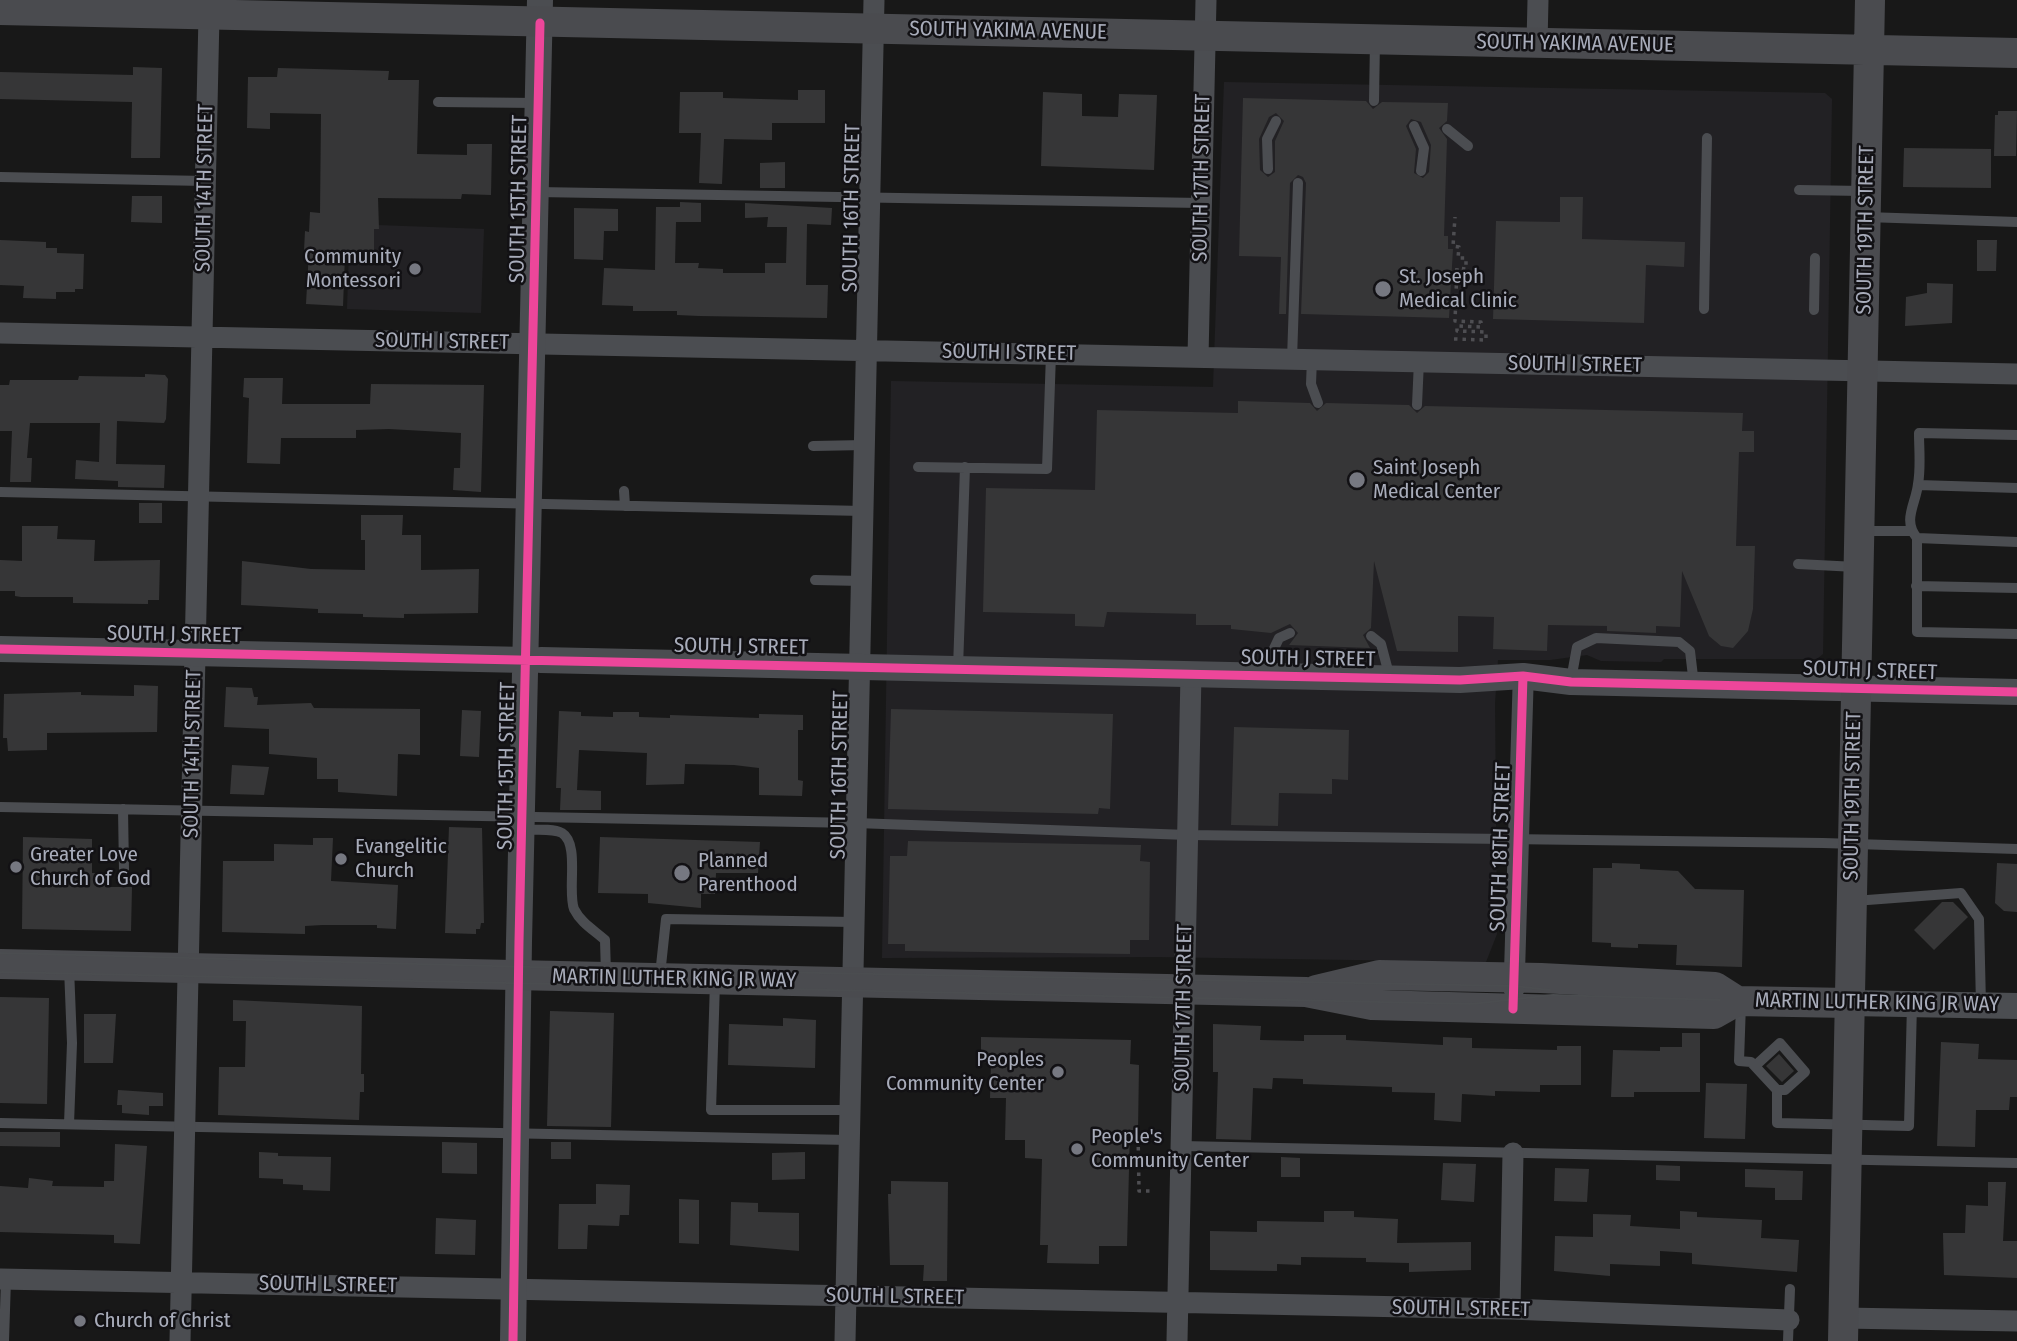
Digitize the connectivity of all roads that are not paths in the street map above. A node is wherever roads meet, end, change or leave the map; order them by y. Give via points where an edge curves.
1 (1206, 0) edge
2 (1538, 0) edge
3 (1870, 0) edge
4 (209, 7) edge
5 (0, 10) edge
6 (540, 12) edge
7 (873, 14) edge
8 (1205, 36) junction
9 (1375, 39) junction
10 (1537, 43) junction
11 (1869, 50) junction
12 (2017, 53) edge
13 (438, 102) dead end
14 (1374, 102) dead end
15 (538, 103) junction
16 (1276, 121) dead end
17 (1414, 126) dead end
18 (1447, 129) dead end
19 (1707, 138) dead end
20 (1468, 146) dead end
21 (1268, 169) dead end
22 (1421, 171) dead end
23 (0, 177) edge
24 (205, 181) junction
25 (1298, 183) dead end
26 (1799, 190) dead end
27 (537, 192) junction
28 (870, 196) junction
29 (1201, 203) junction
30 (1866, 204) junction
31 (2017, 222) edge
32 (1815, 258) dead end
33 (1704, 309) dead end
34 (1814, 310) dead end
35 (0, 332) edge
36 (202, 337) junction
37 (533, 344) junction
38 (867, 350) junction
39 (1051, 354) junction
40 (1198, 357) junction
41 (1302, 359) junction
42 (1419, 361) junction
43 (1863, 370) junction
44 (2017, 374) edge
45 (1318, 403) dead end
46 (1417, 405) dead end
47 (2017, 435) edge
48 (865, 445) junction
49 (813, 446) dead end
50 (918, 467) dead end
51 (965, 467) junction
52 (1918, 485) junction
53 (2017, 488) edge
54 (624, 491) dead end
55 (0, 492) edge
56 (198, 497) junction
57 (530, 504) junction
58 (625, 506) junction
59 (863, 511) junction
60 (1857, 531) junction
61 (1914, 535) junction
62 (2017, 542) edge
63 (1798, 564) dead end
64 (1856, 567) junction
65 (815, 580) dead end
66 (862, 581) junction
67 (1916, 586) junction
68 (2017, 587) edge
69 (1290, 633) dead end
70 (2017, 634) edge
71 (1371, 636) dead end
72 (0, 649) edge
73 (195, 653) junction
74 (531, 660) junction
75 (860, 667) junction
76 (958, 669) junction
77 (1191, 674) junction
78 (1270, 676) junction
79 (1390, 678) junction
80 (1482, 680) junction
81 (1562, 682) junction
82 (1694, 685) junction
83 (1523, 687) junction
84 (1856, 688) junction
85 (2017, 692) edge
86 (0, 807) edge
87 (123, 809) junction
88 (192, 811) junction
89 (856, 823) junction
90 (524, 825) junction
91 (1188, 835) junction
92 (1518, 840) junction
93 (1852, 845) junction
94 (2017, 849) edge
95 (124, 870) dead end
96 (1851, 901) junction
97 (854, 922) junction
98 (0, 964) edge
99 (69, 965) junction
100 (189, 968) junction
101 (519, 976) junction
102 (606, 977) junction
103 (1514, 977) junction
104 (660, 978) junction
105 (715, 979) junction
106 (853, 982) junction
107 (1185, 989) junction
108 (1306, 992) junction
109 (1739, 1001) junction
110 (1849, 1003) junction
111 (1912, 1004) junction
112 (1982, 1005) junction
113 (2017, 1006) edge
114 (1513, 1009) junction
115 (1755, 1066) junction
116 (1777, 1090) junction
117 (850, 1110) junction
118 (0, 1123) edge
119 (69, 1124) junction
120 (1846, 1124) junction
121 (185, 1127) junction
122 (517, 1133) junction
123 (849, 1140) junction
124 (1181, 1146) junction
125 (1513, 1153) junction
126 (1846, 1160) junction
127 (2017, 1163) edge
128 (3, 1279) edge
129 (181, 1283) junction
130 (514, 1288) junction
131 (1790, 1289) dead end
132 (846, 1296) junction
133 (1178, 1304) junction
134 (1510, 1309) junction
135 (1789, 1320) junction
136 (2017, 1321) edge
137 (1843, 1329) edge
138 (4, 1341) edge
139 (180, 1341) edge
140 (513, 1341) edge
141 (845, 1341) edge
142 (1177, 1341) edge
143 (1788, 1341) edge

1 - 8 street, SOUTH 17TH STREET
2 - 10 street
3 - 11 main road, SOUTH 19TH STREET
4 - 5 main road, SOUTH YAKIMA AVENUE
4 - 6 main road, SOUTH YAKIMA AVENUE
4 - 24 street, SOUTH 14TH STREET
6 - 7 main road, SOUTH YAKIMA AVENUE
6 - 15 street, SOUTH 15TH STREET
7 - 8 main road, SOUTH YAKIMA AVENUE
7 - 28 street, SOUTH 16TH STREET
8 - 9 main road, SOUTH YAKIMA AVENUE
8 - 29 street, SOUTH 17TH STREET
9 - 10 main road, SOUTH YAKIMA AVENUE
9 - 14 lane
10 - 11 main road, SOUTH YAKIMA AVENUE
11 - 12 main road, SOUTH YAKIMA AVENUE
11 - 30 main road, SOUTH 19TH STREET
13 - 15 lane
15 - 27 street, SOUTH 15TH STREET
16 - 21 lane via 1267,139
17 - 22 lane via 1424,148
18 - 20 lane
19 - 33 lane
23 - 24 lane
24 - 36 street, SOUTH 14TH STREET
25 - 41 lane
26 - 30 lane
27 - 28 lane
27 - 37 street, SOUTH 15TH STREET
28 - 29 lane
28 - 38 street, SOUTH 16TH STREET
29 - 40 street, SOUTH 17TH STREET
30 - 31 lane
30 - 43 main road, SOUTH 19TH STREET
32 - 34 lane
35 - 36 street, SOUTH I STREET
36 - 37 street, SOUTH I STREET
36 - 56 street, SOUTH 14TH STREET
37 - 38 street, SOUTH I STREET
37 - 57 street, SOUTH 15TH STREET
38 - 39 street, SOUTH I STREET
38 - 48 street, SOUTH 16TH STREET
39 - 40 street, SOUTH I STREET
39 - 51 lane via 1047,469
40 - 41 street, SOUTH I STREET
41 - 42 street, SOUTH I STREET
41 - 45 lane
42 - 43 street, SOUTH I STREET
42 - 46 lane
43 - 44 street, SOUTH I STREET
43 - 60 main road, SOUTH 19TH STREET
47 - 52 lane via 1919,433
48 - 49 lane
48 - 59 street, SOUTH 16TH STREET
50 - 51 lane
51 - 76 lane
52 - 53 lane
52 - 61 lane via 1909,513
54 - 58 lane
55 - 56 lane
56 - 57 lane
56 - 73 street, SOUTH 14TH STREET
57 - 58 lane
57 - 74 street, SOUTH 15TH STREET
58 - 59 lane
59 - 66 street, SOUTH 16TH STREET
60 - 61 lane
60 - 64 main road, SOUTH 19TH STREET
61 - 62 lane
61 - 67 lane
63 - 64 lane
64 - 84 main road, SOUTH 19TH STREET
65 - 66 lane
66 - 75 street, SOUTH 16TH STREET
67 - 68 lane
67 - 70 lane via 1917,632
69 - 78 lane via 1279,638 1270,655
71 - 79 lane via 1381,644
72 - 73 street, SOUTH J STREET
73 - 74 street, SOUTH J STREET
73 - 88 street, SOUTH 14TH STREET
74 - 75 street, SOUTH J STREET
74 - 90 street, SOUTH 15TH STREET
75 - 76 street, SOUTH J STREET
75 - 89 street, SOUTH 16TH STREET
76 - 77 street, SOUTH J STREET
77 - 78 street, SOUTH J STREET
77 - 91 street, SOUTH 17TH STREET
78 - 79 street, SOUTH J STREET
79 - 80 street, SOUTH J STREET
80 - 81 street via 1523,676
80 - 83 street
81 - 82 street, SOUTH J STREET
81 - 82 lane via 1577,647 1596,638 1679,642 1690,651
81 - 83 street
82 - 84 street, SOUTH J STREET
83 - 92 street, SOUTH 18TH STREET
84 - 85 street, SOUTH J STREET
84 - 93 main road, SOUTH 19TH STREET
86 - 87 lane
87 - 88 lane
87 - 95 lane
88 - 90 lane
88 - 100 street, SOUTH 14TH STREET
89 - 90 lane
89 - 91 lane
89 - 97 street, SOUTH 16TH STREET
90 - 101 street, SOUTH 15TH STREET
90 - 102 lane via 565,835 570,845 573,906 584,924 605,940
91 - 92 lane
91 - 107 street, SOUTH 17TH STREET
92 - 93 lane
92 - 103 street, SOUTH 18TH STREET
93 - 94 lane
93 - 96 main road, SOUTH 19TH STREET
96 - 110 main road, SOUTH 19TH STREET
96 - 112 lane via 1961,893 1979,919
97 - 104 lane via 666,919
97 - 106 street, SOUTH 16TH STREET
98 - 99 main road, MARTIN LUTHER KING JR WAY
99 - 100 main road, MARTIN LUTHER KING JR WAY
99 - 119 lane
100 - 101 main road, MARTIN LUTHER KING JR WAY
100 - 121 street, SOUTH 14TH STREET
101 - 102 main road, MARTIN LUTHER KING JR WAY
101 - 122 street, SOUTH 15TH STREET
102 - 104 main road, MARTIN LUTHER KING JR WAY
103 - 108 main road, MARTIN LUTHER KING JR WAY via 1379,975
103 - 109 main road, MARTIN LUTHER KING JR WAY via 1715,987
103 - 114 street, SOUTH 18TH STREET
104 - 105 main road, MARTIN LUTHER KING JR WAY
105 - 106 main road, MARTIN LUTHER KING JR WAY
105 - 117 lane via 711,1110
106 - 107 main road, MARTIN LUTHER KING JR WAY
106 - 117 street, SOUTH 16TH STREET
107 - 108 main road, MARTIN LUTHER KING JR WAY
107 - 124 street, SOUTH 17TH STREET
108 - 114 main road, MARTIN LUTHER KING JR WAY via 1372,1005
109 - 110 main road, MARTIN LUTHER KING JR WAY
109 - 114 main road, MARTIN LUTHER KING JR WAY via 1714,1014
109 - 115 lane via 1740,1061
110 - 111 street, MARTIN LUTHER KING JR WAY
110 - 120 main road, SOUTH 19TH STREET
111 - 112 street, MARTIN LUTHER KING JR WAY
111 - 120 lane via 1909,1126
112 - 113 street, MARTIN LUTHER KING JR WAY
115 - 116 lane via 1771,1077
115 - 116 lane via 1780,1043 1805,1072 1785,1090
116 - 120 lane via 1777,1123
117 - 123 street, SOUTH 16TH STREET
118 - 119 lane
119 - 121 lane
120 - 126 main road, SOUTH 19TH STREET
121 - 122 lane
121 - 129 street, SOUTH 14TH STREET
122 - 123 lane
122 - 130 street, SOUTH 15TH STREET
123 - 132 street, SOUTH 16TH STREET
124 - 125 lane
124 - 133 street, SOUTH 17TH STREET
125 - 126 lane
125 - 134 street
126 - 127 lane
126 - 137 main road, SOUTH 19TH STREET
128 - 129 street, SOUTH L STREET
128 - 138 lane
129 - 130 street, SOUTH L STREET
129 - 139 street, SOUTH 14TH STREET
130 - 132 street, SOUTH L STREET
130 - 140 street, SOUTH 15TH STREET
131 - 135 lane
132 - 133 street, SOUTH L STREET
132 - 141 street, SOUTH 16TH STREET
133 - 134 street, SOUTH L STREET
133 - 142 street, SOUTH 17TH STREET
134 - 135 street, SOUTH L STREET
135 - 143 lane
136 - 137 street

